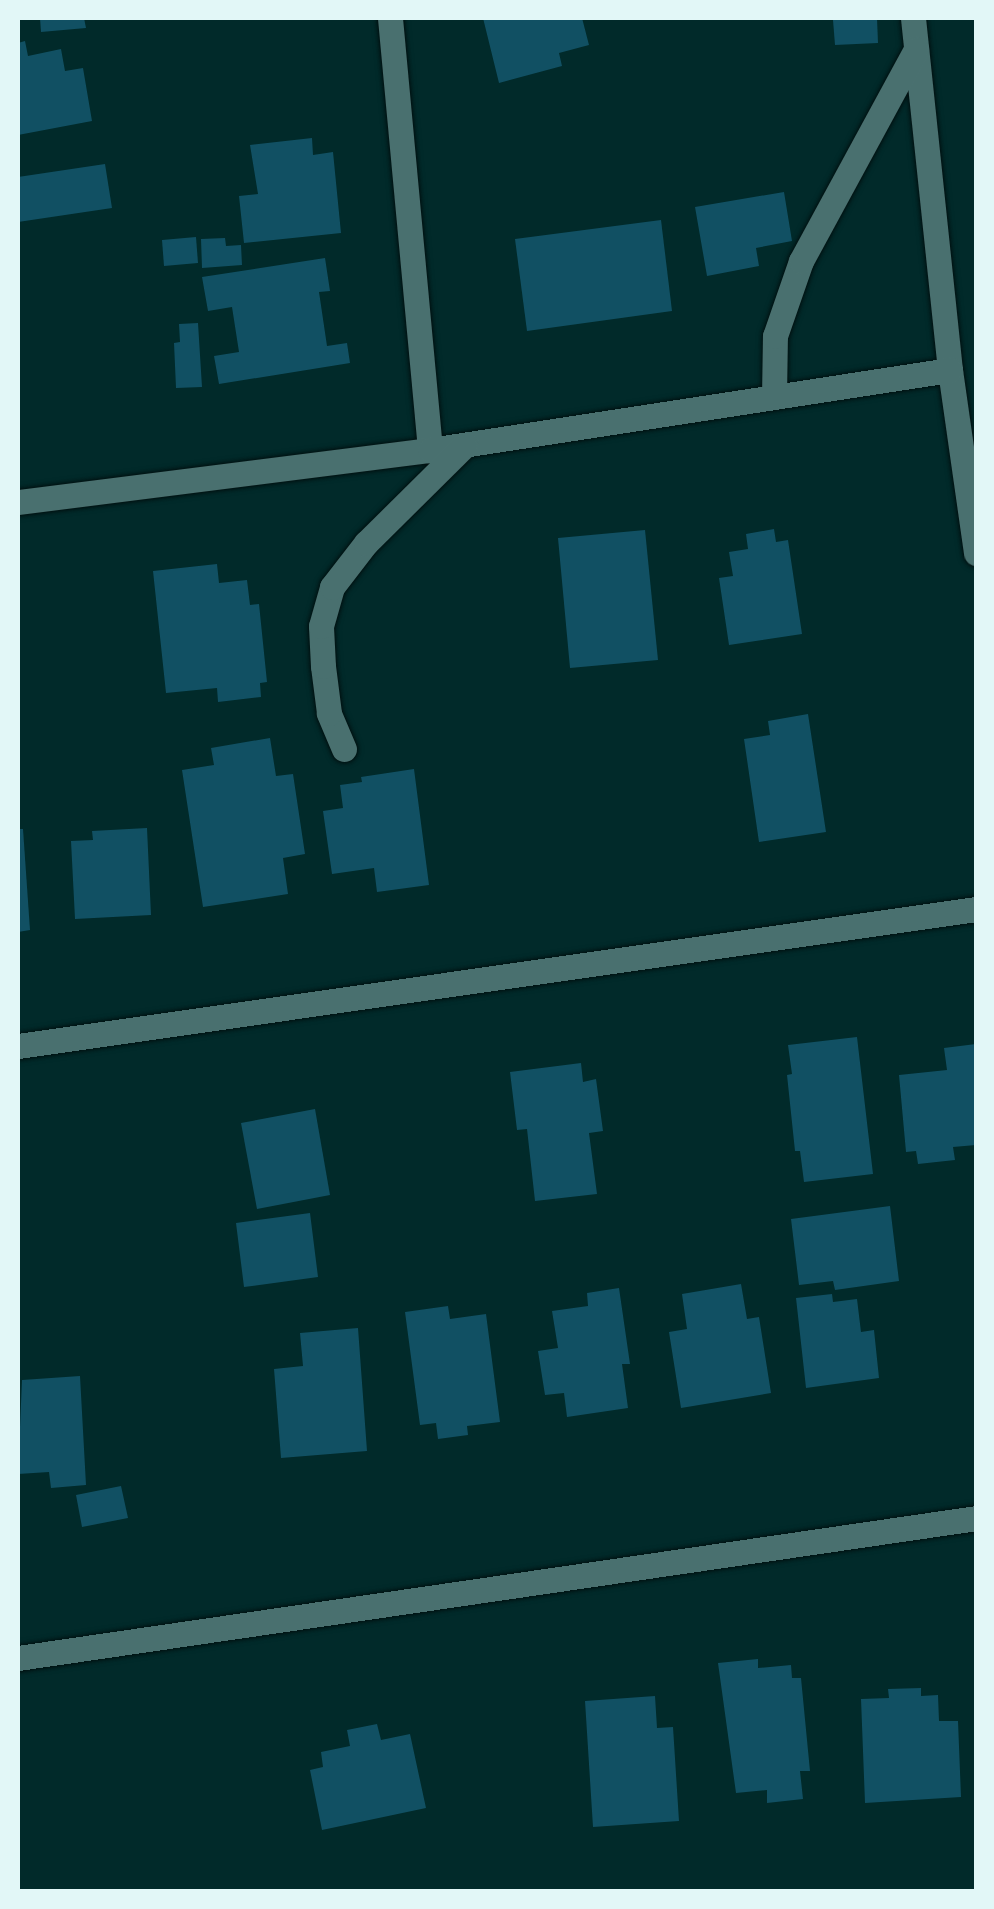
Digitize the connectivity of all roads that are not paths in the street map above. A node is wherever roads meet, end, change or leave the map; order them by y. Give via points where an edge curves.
1 (390, 18) edge
2 (912, 18) edge
3 (916, 49) junction
4 (950, 370) junction
5 (774, 398) junction
6 (465, 445) junction
7 (430, 450) junction
8 (18, 502) edge
9 (976, 554) edge
10 (344, 749) dead end
11 (976, 909) edge
12 (18, 1046) edge
13 (976, 1518) edge
14 (18, 1658) edge

1 - 7 street
2 - 3 street
3 - 4 street
3 - 5 street via 801,260 775,336
4 - 5 street
4 - 9 street
5 - 6 street
6 - 7 street
6 - 10 street via 366,543 332,587 321,626 323,666 328,714
7 - 8 street
11 - 12 street
13 - 14 street

